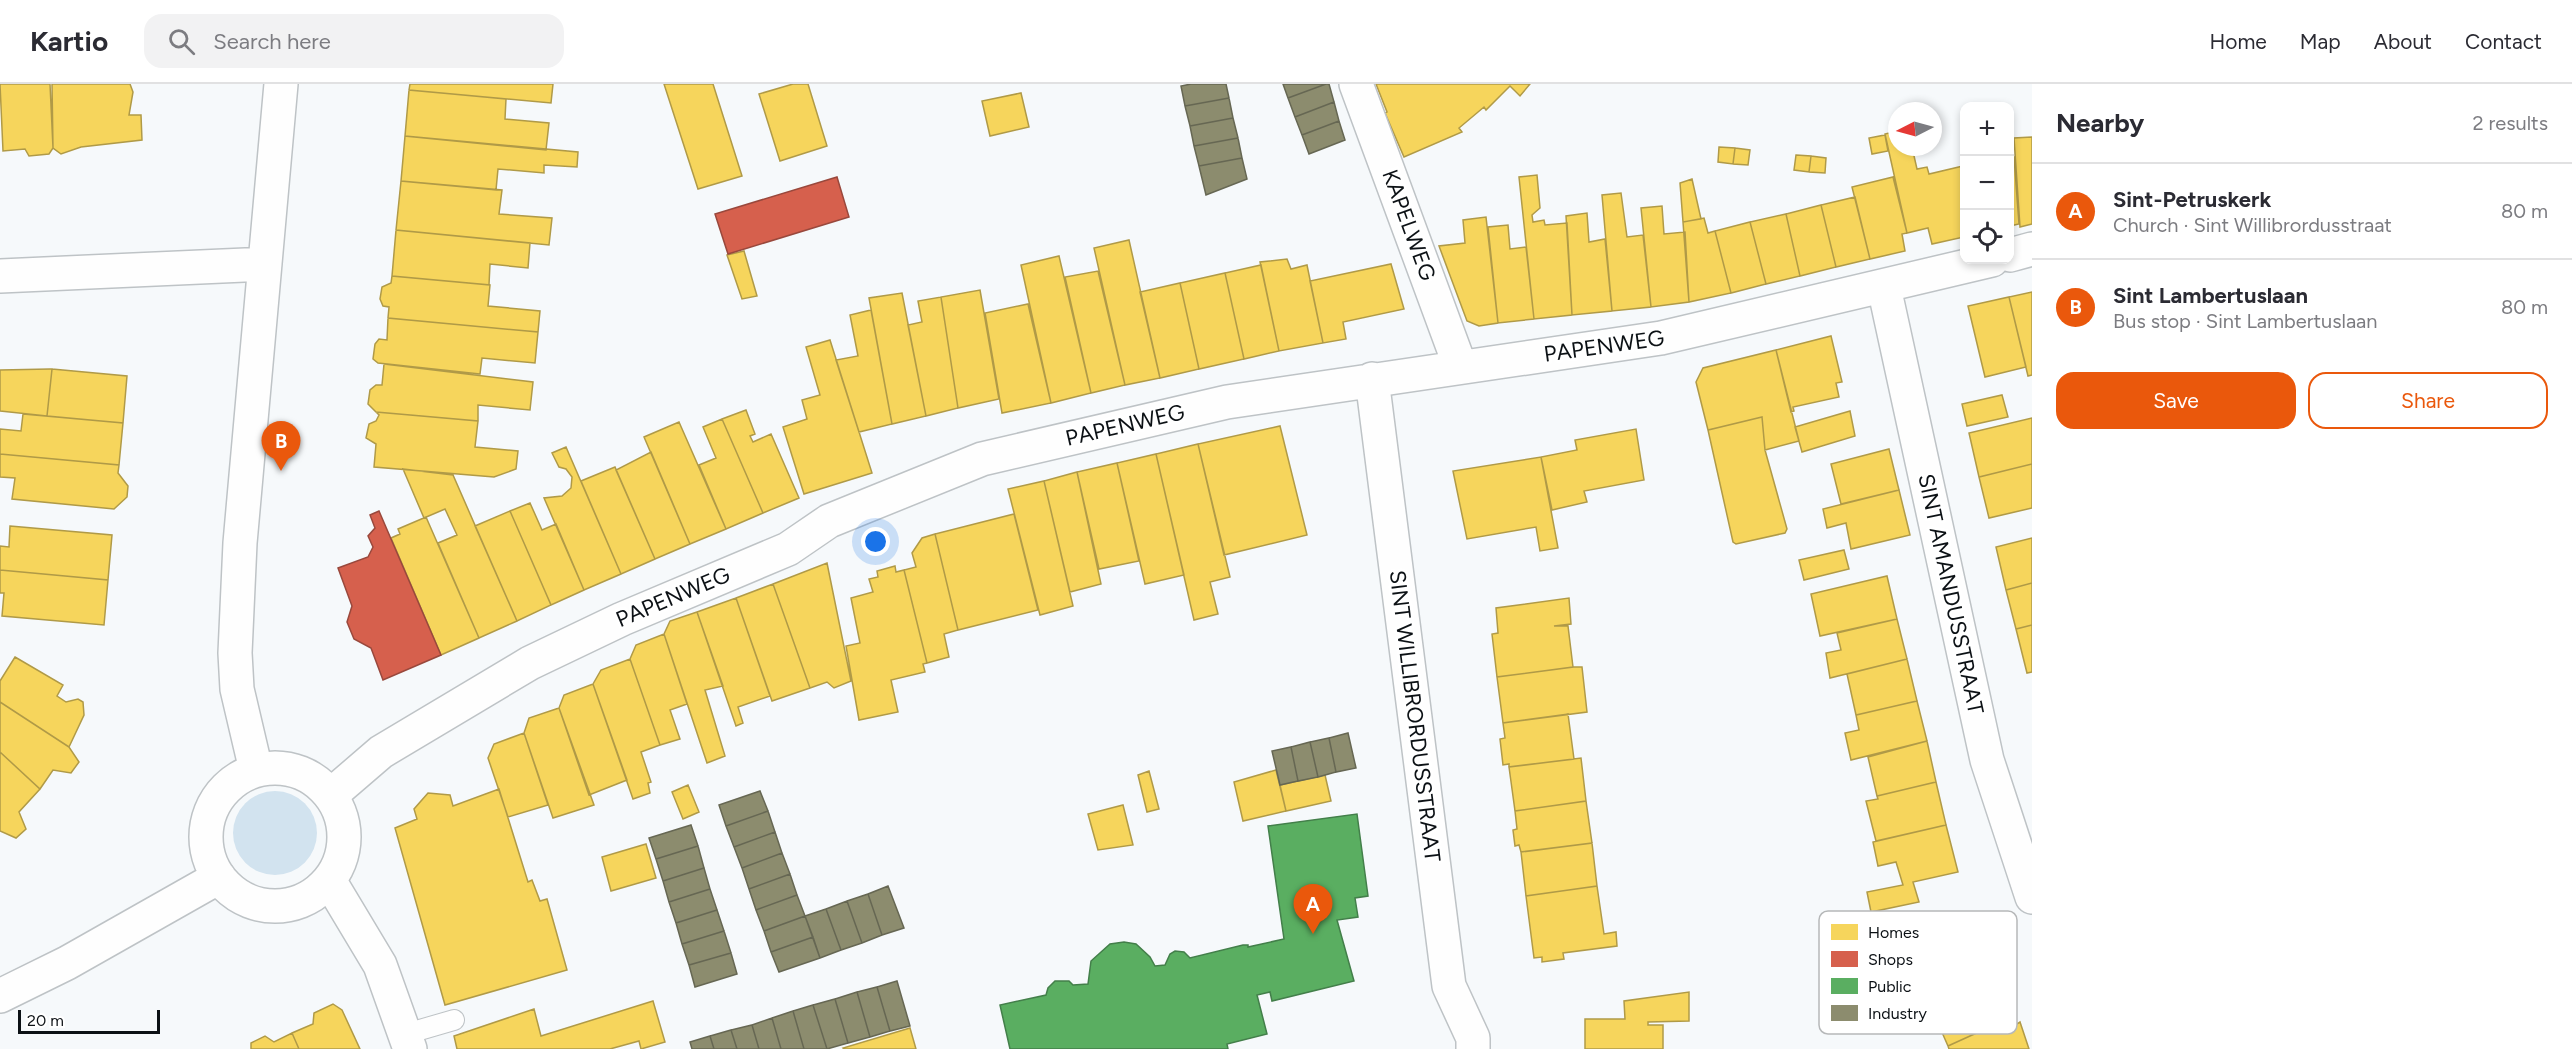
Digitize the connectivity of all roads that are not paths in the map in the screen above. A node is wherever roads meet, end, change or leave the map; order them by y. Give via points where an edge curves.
1 (281, 84) edge
2 (1356, 84) edge
3 (2032, 249) edge
4 (2014, 254) edge
5 (265, 264) junction
6 (1976, 264) edge
7 (0, 276) edge
8 (1884, 287) junction
9 (1460, 366) junction
10 (1372, 379) junction
11 (256, 770) junction
12 (331, 795) junction
13 (219, 877) junction
14 (329, 880) junction
15 (2032, 897) edge
16 (0, 996) edge
17 (454, 1020) dead end
18 (408, 1042) edge
19 (1473, 1049) edge

1 - 5 street
2 - 9 street, KAPELWEG
3 - 4 street
5 - 7 street
5 - 11 street via 240,543 235,653 237,689
6 - 8 street, PAPENWEG
8 - 9 street, PAPENWEG via 1661,338
8 - 15 street, SINT AMANDUSSTRAAT via 1987,760
9 - 10 street, PAPENWEG
10 - 12 street, PAPENWEG via 1227,402 1005,452 961,466 829,521 788,549 622,619 530,663 381,752
10 - 19 street, SINT WILLIBRORDUSSTRAAT via 1449,986 1473,1038
11 - 12 street via 297,771
11 - 13 street via 235,781 213,808 208,824 208,850
12 - 14 street via 339,810 344,841
13 - 14 street via 238,895 268,906 298,902
13 - 16 street via 68,963
14 - 18 street via 380,965
17 - 18 lane

